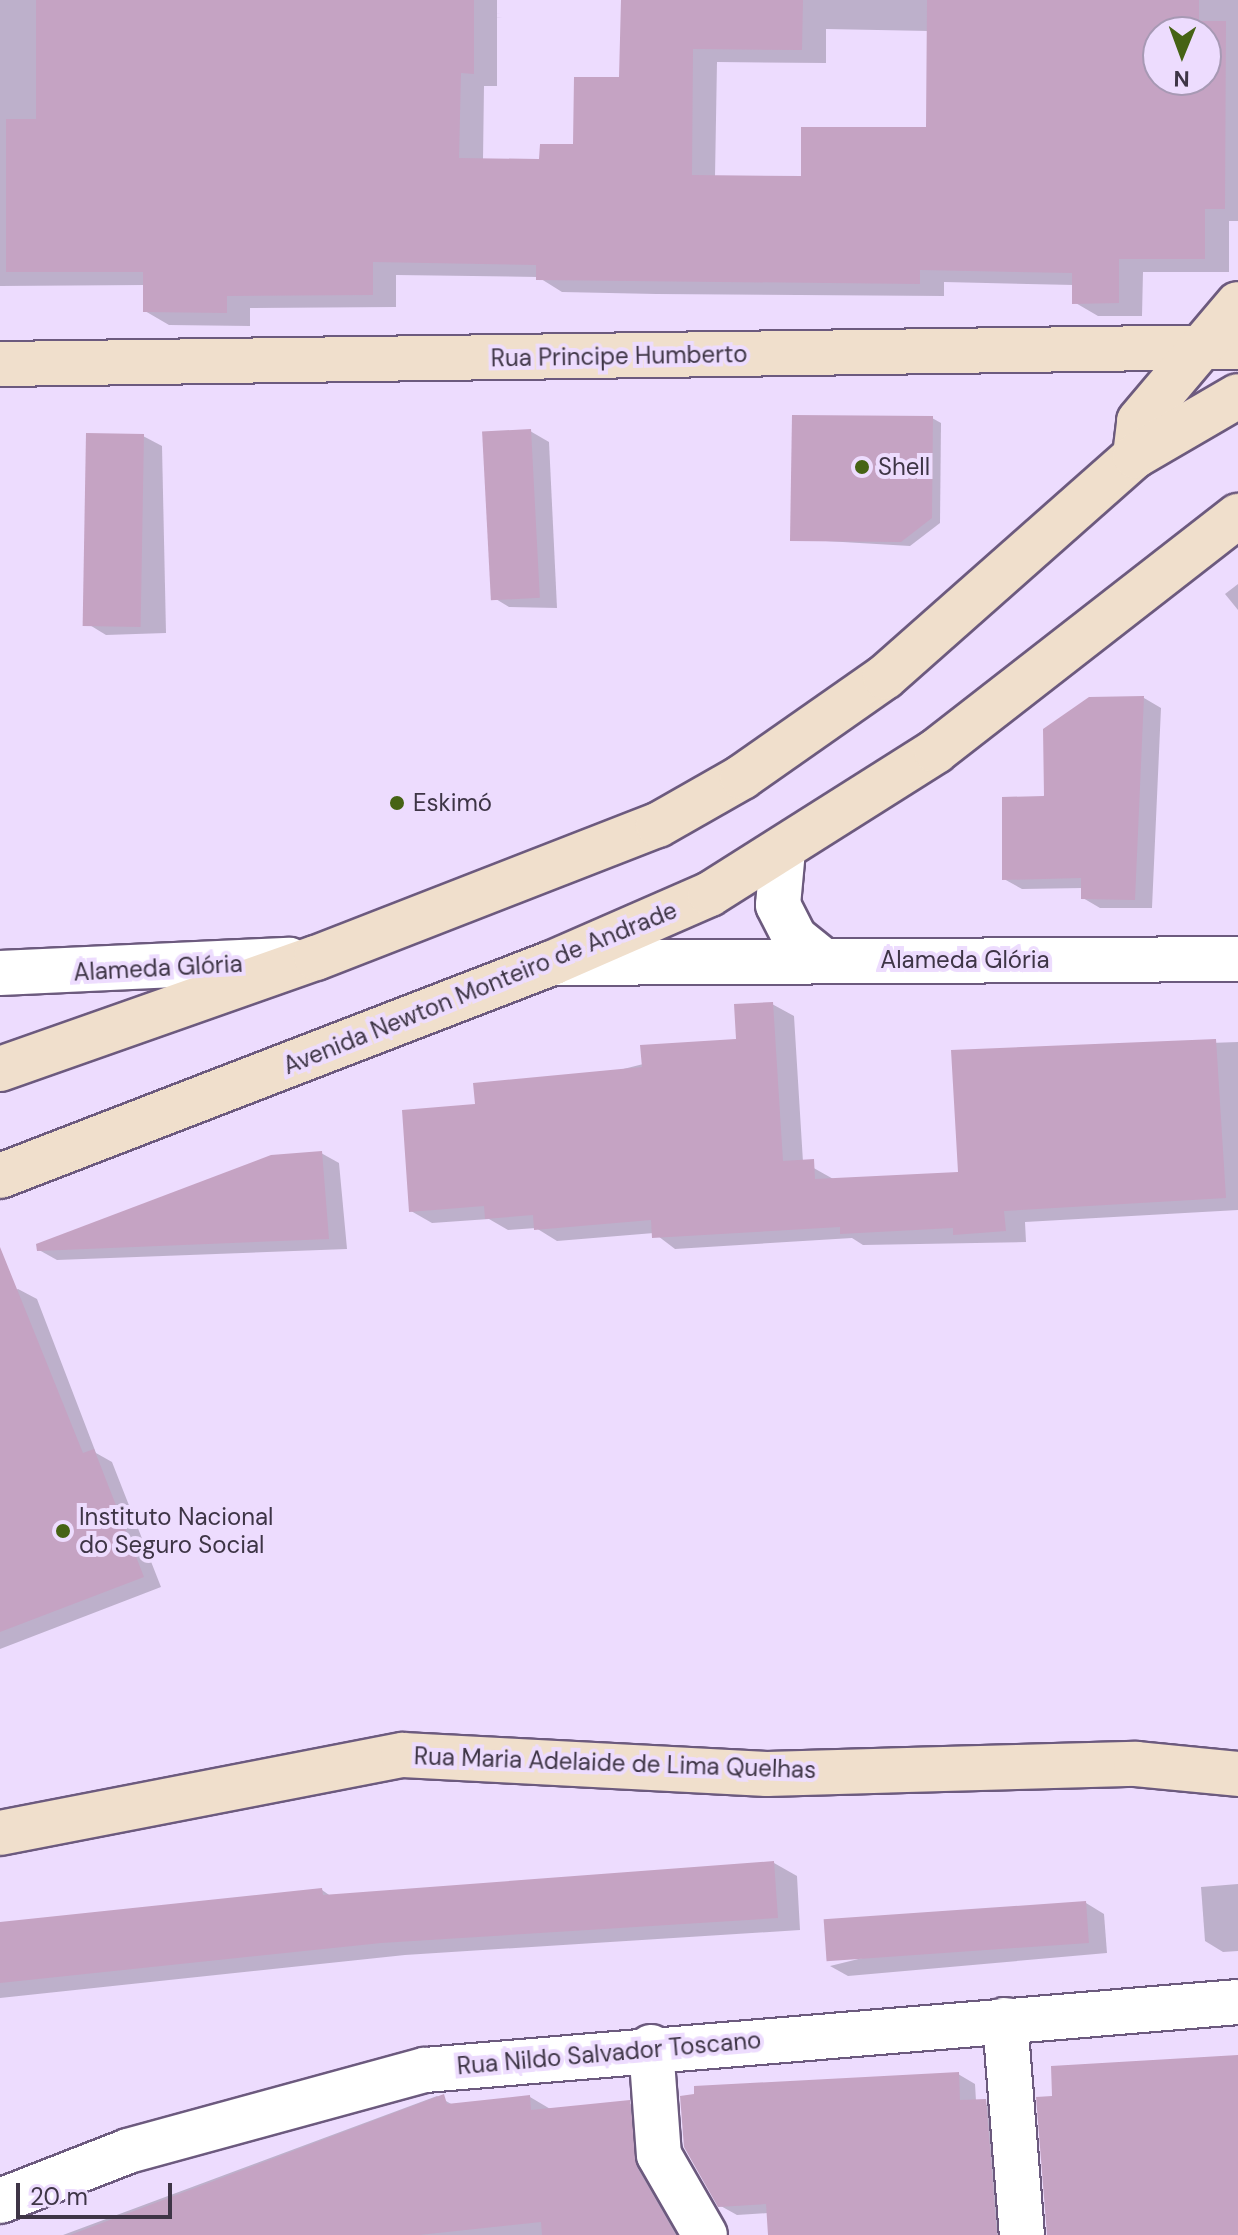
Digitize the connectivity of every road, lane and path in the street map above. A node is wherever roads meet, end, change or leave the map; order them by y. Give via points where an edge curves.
1 (1238, 304) edge
2 (1238, 347) edge
3 (1194, 349) junction
4 (0, 364) edge
5 (1238, 396) edge
6 (1135, 456) junction
7 (1238, 516) edge
8 (783, 850) junction
9 (316, 958) junction
10 (1238, 959) edge
11 (822, 960) junction
12 (552, 963) junction
13 (0, 973) edge
14 (0, 1069) edge
15 (0, 1176) edge
16 (1238, 1774) edge
17 (0, 1833) edge
18 (1238, 2002) edge
19 (1005, 2020) junction
20 (651, 2047) junction
21 (0, 2201) edge
22 (705, 2235) edge
23 (1022, 2235) edge

1 - 3 main road
2 - 3 main road, Rua Principe Humberto
3 - 4 main road, Rua Principe Humberto
3 - 6 main road via 1139,421
5 - 6 main road
6 - 9 main road via 885,677 742,777 658,825
7 - 8 main road, Avenida Newton Monteiro de Andrade via 936,751
8 - 11 street via 778,905 794,937
8 - 12 main road, Avenida Newton Monteiro de Andrade via 668,916
9 - 13 street, Alameda Glória
9 - 14 main road
10 - 11 street, Alameda Glória
11 - 12 street, Alameda Glória
12 - 15 main road, Avenida Newton Monteiro de Andrade
16 - 17 main road, Rua Maria Adelaide de Lima Quelhas via 1136,1764 767,1774 403,1755
18 - 19 street, Rua Nildo Salvador Toscano
19 - 20 street, Rua Nildo Salvador Toscano
19 - 23 street
20 - 21 street, Rua Nildo Salvador Toscano via 425,2070 317,2094 128,2151
20 - 22 street via 659,2155

